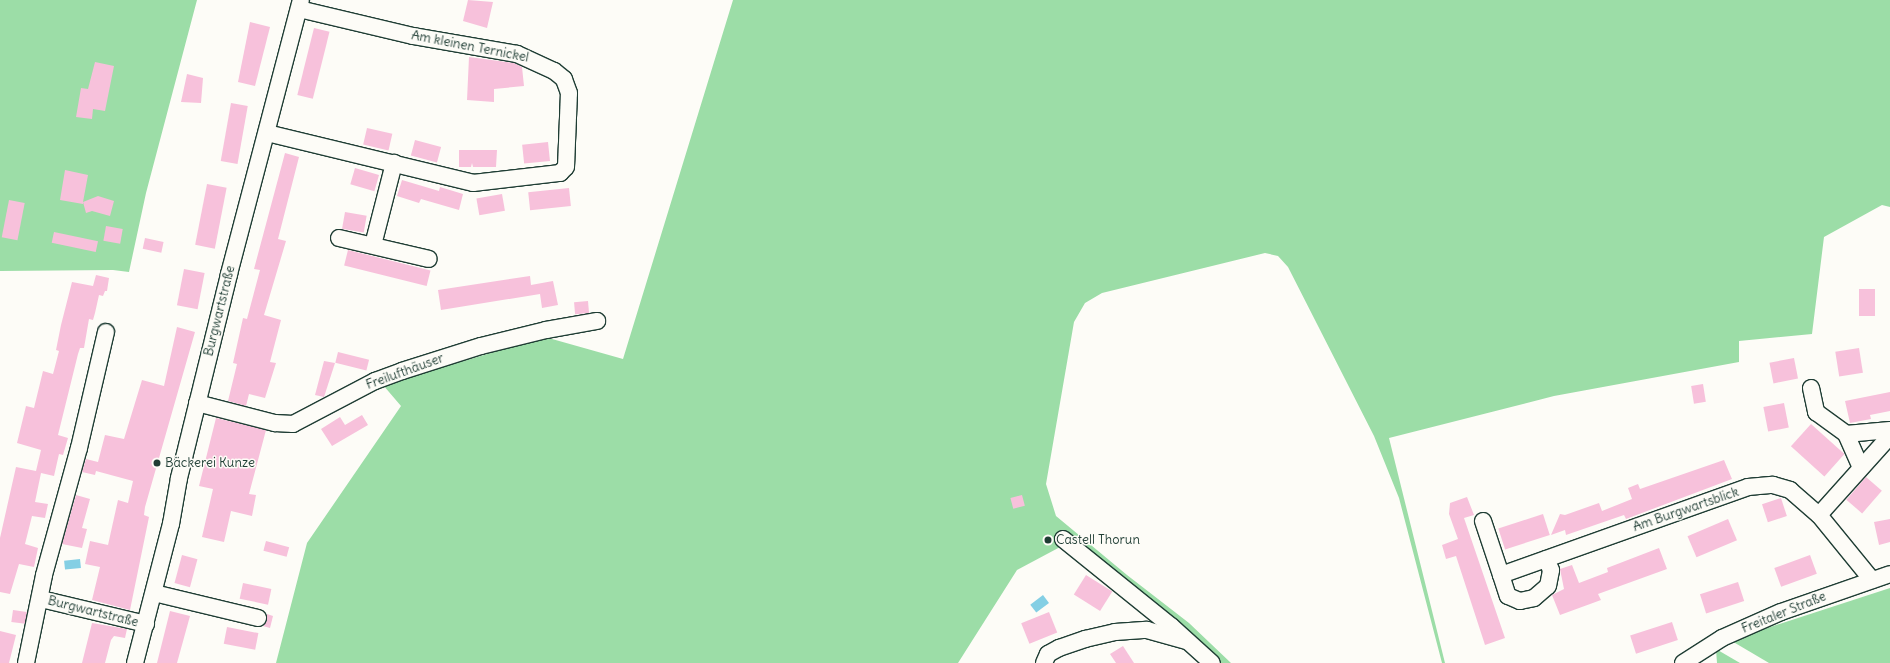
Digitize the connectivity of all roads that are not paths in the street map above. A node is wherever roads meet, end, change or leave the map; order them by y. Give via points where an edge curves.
1 (300, 4) edge
2 (267, 133) junction
3 (394, 163) junction
4 (340, 238) dead end
5 (373, 245) junction
6 (429, 259) dead end
7 (597, 321) dead end
8 (106, 332) dead end
9 (1811, 388) dead end
10 (197, 403) junction
11 (1890, 430) edge
12 (1846, 434) junction
13 (1890, 436) edge
14 (1861, 467) junction
15 (1819, 515) junction
16 (1483, 521) dead end
17 (1063, 539) dead end
18 (1546, 559) junction
19 (1890, 574) edge
20 (1501, 575) junction
21 (1872, 580) junction
22 (154, 593) junction
23 (41, 599) junction
24 (258, 618) dead end
25 (146, 624) junction
26 (1188, 642) junction
27 (26, 663) edge
28 (135, 663) edge
29 (1044, 663) edge
30 (1212, 663) edge
31 (1683, 663) edge

1 - 2 street, Burgwartstraße
1 - 3 street, Am kleinen Ternickel via 413,36 517,54 538,61 564,79 569,93 568,147 564,171 521,179 473,183
2 - 3 street, Am kleinen Ternickel
2 - 10 street, Burgwartstraße via 253,178
3 - 5 street
4 - 5 street
5 - 6 street
7 - 10 street, Freilufthäuser via 481,346 402,371 375,381 293,424 275,423
8 - 23 street, Burgwartstraße via 79,448 44,575
9 - 12 street via 1816,412
10 - 22 street, Burgwartstraße
11 - 12 street
12 - 14 street
13 - 14 street
14 - 15 street
15 - 18 street, Am Burgwartsblick via 1790,490 1773,485 1748,488
15 - 21 street, Am Burgwartsblick
16 - 20 street
17 - 26 street
18 - 20 street, Am Burgwartsblick
18 - 20 street via 1551,570 1548,586 1534,598 1520,601 1508,596
19 - 21 street, Freitaler Straße
21 - 31 street, Freitaler Straße via 1781,612 1722,638
22 - 24 street
22 - 25 street, Burgwartstraße
23 - 25 street, Burgwartstraße
23 - 27 street, Burgwartstraße
25 - 28 street, Burgwartstraße
26 - 29 street via 1146,630 1115,632 1085,638 1058,648 1048,654
26 - 30 street

